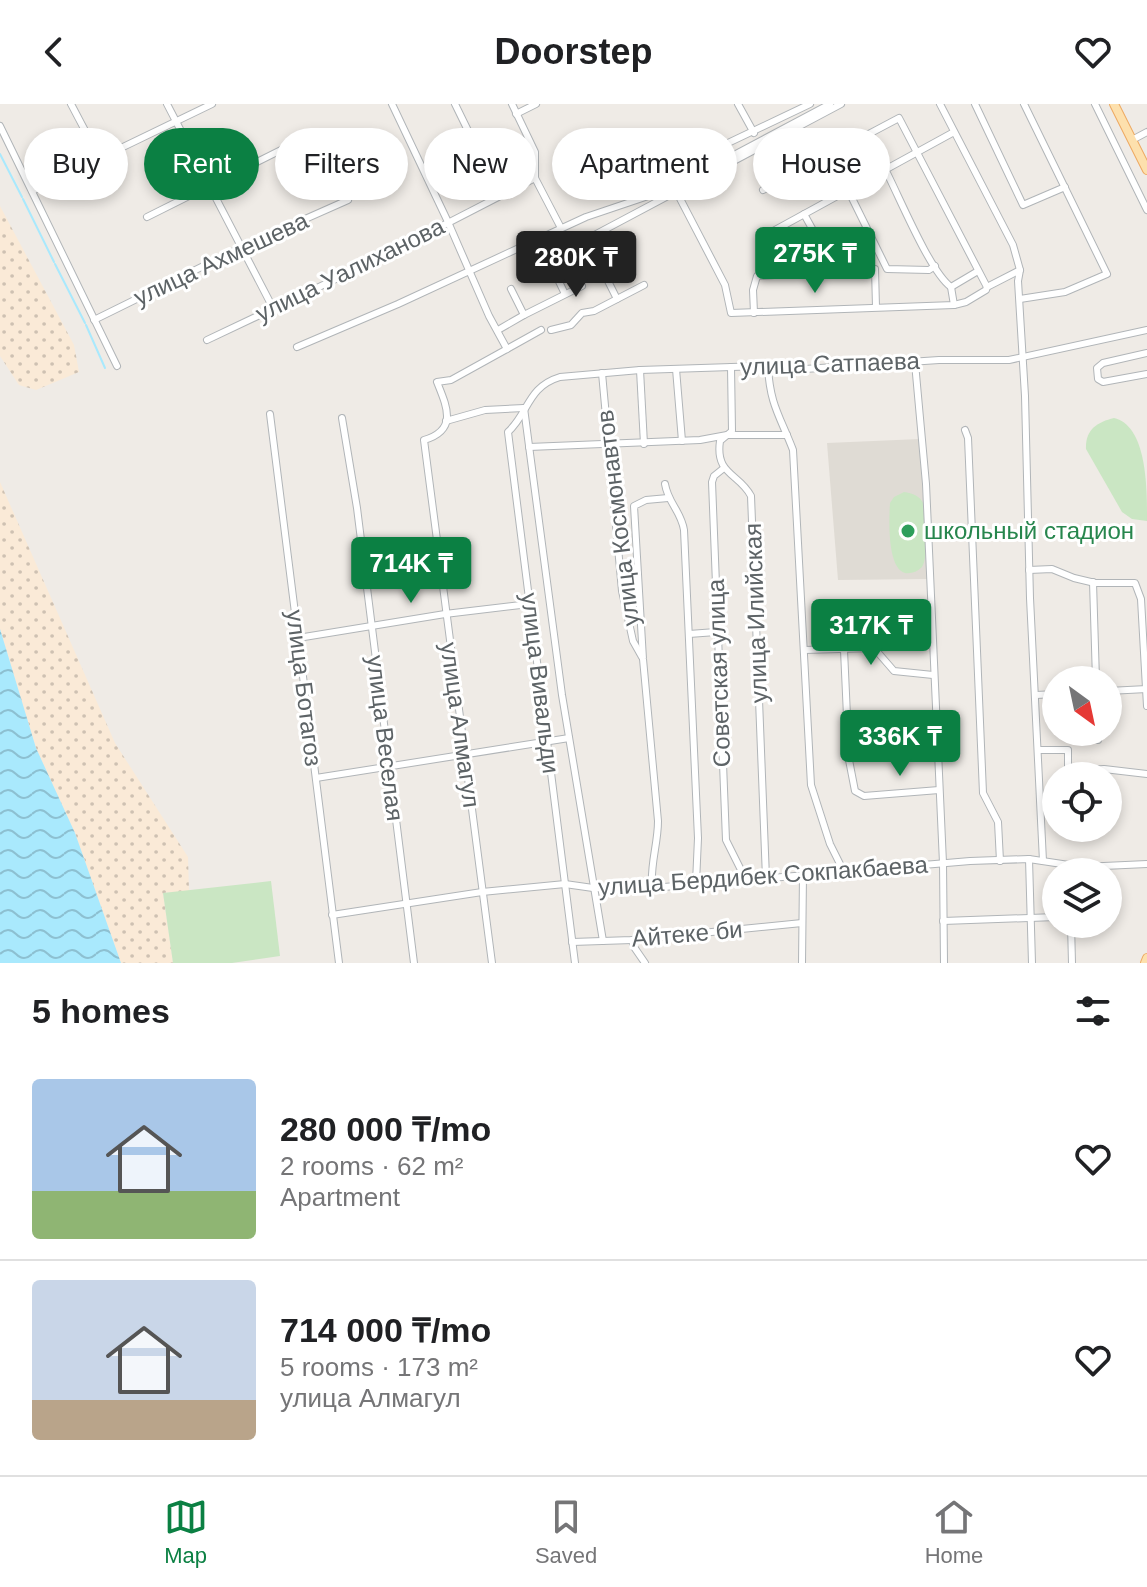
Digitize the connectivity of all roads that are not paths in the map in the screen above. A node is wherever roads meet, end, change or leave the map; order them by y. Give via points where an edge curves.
1 (71, 104) edge
2 (167, 104) edge
3 (212, 104) edge
4 (392, 104) edge
5 (455, 104) edge
6 (512, 104) edge
7 (536, 104) edge
8 (738, 104) edge
9 (810, 104) edge
10 (830, 104) edge
11 (841, 104) edge
12 (940, 104) edge
13 (975, 104) edge
14 (1024, 104) edge
15 (1095, 104) edge
16 (1114, 104) edge
17 (516, 114) junction
18 (176, 122) junction
19 (0, 126) edge
20 (84, 128) edge
21 (179, 128) edge
22 (467, 128) edge
23 (523, 128) edge
24 (761, 128) edge
25 (785, 128) edge
26 (880, 128) edge
27 (753, 132) joint
28 (954, 132) junction
29 (1147, 132) edge
30 (737, 139) edge
31 (1132, 140) junction
32 (128, 145) edge
33 (917, 152) junction
34 (737, 158) edge
35 (890, 166) edge
36 (1147, 170) edge
37 (24, 175) edge
38 (890, 179) edge
39 (536, 180) edge
40 (1065, 187) junction
41 (36, 200) edge
42 (181, 200) edge
43 (217, 200) edge
44 (348, 200) dead end
45 (492, 200) edge
46 (645, 200) edge
47 (657, 200) edge
48 (680, 200) edge
49 (830, 200) edge
50 (853, 200) edge
51 (1147, 210) edge
52 (804, 214) junction
53 (147, 217) dead end
54 (448, 222) junction
55 (561, 228) junction
56 (766, 235) dead end
57 (589, 245) junction
58 (242, 247) junction
59 (568, 256) junction
60 (935, 266) junction
61 (470, 270) junction
62 (835, 270) junction
63 (1020, 270) junction
64 (978, 271) junction
65 (644, 285) dead end
66 (951, 287) junction
67 (987, 287) junction
68 (511, 289) dead end
69 (565, 294) junction
70 (617, 299) junction
71 (1020, 301) junction
72 (954, 305) junction
73 (876, 307) junction
74 (273, 308) junction
75 (754, 313) junction
76 (524, 315) junction
77 (94, 320) junction
78 (498, 330) junction
79 (541, 330) dead end
80 (551, 330) dead end
81 (1147, 330) edge
82 (207, 340) dead end
83 (297, 347) dead end
84 (507, 349) junction
85 (1147, 353) edge
86 (1022, 354) junction
87 (915, 363) junction
88 (117, 366) dead end
89 (731, 367) junction
90 (768, 367) junction
91 (676, 369) junction
92 (640, 370) junction
93 (602, 373) junction
94 (1147, 374) edge
95 (524, 408) junction
96 (270, 414) dead end
97 (342, 418) dead end
98 (446, 421) junction
99 (965, 430) dead end
100 (727, 435) junction
101 (787, 435) junction
102 (682, 441) junction
103 (608, 444) junction
104 (644, 444) junction
105 (529, 447) junction
106 (724, 468) junction
107 (665, 484) dead end
108 (668, 498) junction
109 (1029, 570) junction
110 (1093, 582) junction
111 (529, 604) junction
112 (1145, 613) edge
113 (445, 614) junction
114 (371, 626) junction
115 (716, 632) junction
116 (689, 634) junction
117 (298, 638) junction
118 (804, 650) junction
119 (844, 650) junction
120 (643, 659) junction
121 (1096, 666) edge
122 (933, 675) junction
123 (1147, 689) edge
124 (1122, 690) edge
125 (1036, 695) junction
126 (1042, 695) edge
127 (1147, 706) edge
128 (569, 738) junction
129 (548, 740) junction
130 (1038, 750) junction
131 (465, 753) junction
132 (390, 765) junction
133 (1147, 774) edge
134 (316, 778) junction
135 (939, 790) junction
136 (1043, 858) edge
137 (1029, 859) junction
138 (1000, 861) junction
139 (1042, 861) edge
140 (943, 863) junction
141 (1147, 864) edge
142 (1122, 866) edge
143 (844, 872) junction
144 (803, 875) junction
145 (745, 878) junction
146 (766, 878) junction
147 (696, 883) junction
148 (565, 884) junction
149 (593, 888) junction
150 (652, 888) junction
151 (482, 892) junction
152 (406, 905) junction
153 (332, 915) junction
154 (1031, 917) junction
155 (1042, 917) edge
156 (943, 921) junction
157 (802, 923) junction
158 (1071, 938) edge
159 (632, 940) junction
160 (603, 941) junction
161 (572, 942) junction
162 (339, 963) edge
163 (414, 963) edge
164 (492, 963) edge
165 (575, 963) edge
166 (645, 963) edge
167 (802, 963) edge
168 (944, 963) edge
169 (1032, 963) edge
170 (1072, 963) edge

1 - 20 street
2 - 18 street
3 - 18 street
4 - 54 street
5 - 22 street
6 - 17 street
7 - 17 street
8 - 27 street
9 - 24 street
10 - 25 street
11 - 34 street
12 - 28 street
13 - 40 street via 1023,205
14 - 40 street
15 - 51 street
16 - 31 main road
17 - 23 street
18 - 21 street
18 - 32 street
19 - 37 street
26 - 33 street via 899,118
27 - 30 street
28 - 33 street
28 - 63 street via 1013,245
29 - 31 street
31 - 36 main road
33 - 35 street
33 - 64 street
38 - 60 street
39 - 55 street
40 - 71 street via 1107,274 1065,292
41 - 77 street
42 - 53 street
43 - 58 street
44 - 58 street, улица Ахмешева
45 - 54 street, улица Уалиханова
46 - 55 street
47 - 57 street via 587,239
48 - 75 street via 725,285 731,313
49 - 52 street
50 - 60 street via 887,269
52 - 56 street
52 - 62 street
54 - 61 street
54 - 74 street, улица Уалиханова
55 - 61 street
57 - 59 street
57 - 70 street
58 - 74 street
58 - 77 street, улица Ахмешева
59 - 69 street via 552,267
59 - 69 street via 583,284
60 - 66 street
61 - 78 street
61 - 83 street
62 - 73 street via 875,269
62 - 75 street via 757,276
63 - 67 street
63 - 71 street
64 - 66 street
64 - 67 street
65 - 70 street
66 - 72 street
67 - 72 street
68 - 76 street
69 - 76 street
70 - 80 street
71 - 86 street
72 - 73 street
73 - 75 street
74 - 82 street, улица Уалиханова
76 - 78 street
77 - 88 street
78 - 84 street
79 - 84 street
81 - 86 street, улица Сатпаева
84 - 98 street via 451,380 437,382
85 - 94 street via 1097,368 1103,382
86 - 87 street, улица Сатпаева via 989,361
86 - 109 street
87 - 90 street, улица Сатпаева
87 - 122 street via 926,484
89 - 90 street, улица Сатпаева
89 - 91 street, улица Сатпаева
89 - 100 street via 732,431
90 - 101 street via 774,409
91 - 92 street, улица Сатпаева
91 - 102 street
92 - 93 street, улица Сатпаева
92 - 104 street
93 - 95 street, улица Сатпаева via 550,380
93 - 103 street, улица Космонавтов
95 - 98 street via 485,410
95 - 105 street
95 - 111 street, улица Вивальди via 508,432
96 - 117 street, улица Ботагоз
97 - 114 street, улица Веселая
98 - 113 street, улица Алмагул via 443,431 424,440
99 - 138 street via 983,793 998,822
100 - 101 street
100 - 102 street
100 - 106 street via 719,445
101 - 118 street via 797,495
102 - 104 street
103 - 104 street
103 - 105 street
103 - 120 street, улица Космонавтов via 622,591 633,641
105 - 128 street
106 - 115 street, Советская улица via 712,482
106 - 146 street, улица Илийская via 751,496
107 - 108 street
108 - 116 street via 683,518
108 - 120 street, улица Космонавтов via 634,506
109 - 110 street via 1052,569
109 - 125 street
110 - 112 street via 1135,583
110 - 121 street
111 - 113 street
111 - 129 street, улица Вивальди
112 - 123 street
113 - 114 street
113 - 131 street, улица Алмагул
114 - 117 street
114 - 132 street, улица Веселая
115 - 116 street
115 - 145 street, Советская улица via 726,840
116 - 147 street
117 - 134 street, улица Ботагоз
118 - 119 street
118 - 143 street via 811,785
119 - 122 street via 874,648 894,671
119 - 135 street via 855,791 864,796
120 - 150 street, улица Космонавтов via 658,821
122 - 135 street
123 - 124 street
123 - 127 street
125 - 126 street
125 - 130 street
128 - 129 street
128 - 149 street
129 - 131 street
129 - 148 street, улица Вивальди
130 - 133 street via 1068,750 1068,768 1073,771
130 - 136 street
131 - 132 street
131 - 151 street, улица Алмагул
132 - 134 street
132 - 152 street, улица Веселая
134 - 153 street, улица Ботагоз
135 - 140 street
137 - 138 street, улица Бердибек Сокпакбаева
137 - 139 street, улица Бердибек Сокпакбаева
137 - 154 street
138 - 140 street, улица Бердибек Сокпакбаева
140 - 143 street, улица Бердибек Сокпакбаева
140 - 156 street
141 - 142 street, улица Бердибек Сокпакбаева
143 - 144 street, улица Бердибек Сокпакбаева
144 - 146 street, улица Бердибек Сокпакбаева
144 - 157 street
145 - 146 street, улица Бердибек Сокпакбаева
145 - 147 street, улица Бердибек Сокпакбаева
147 - 150 street, улица Бердибек Сокпакбаева
148 - 149 street, улица Бердибек Сокпакбаева
148 - 151 street, улица Бердибек Сокпакбаева
148 - 161 street, улица Вивальди
149 - 150 street, улица Бердибек Сокпакбаева
149 - 160 street
151 - 152 street, улица Бердибек Сокпакбаева
151 - 164 street, улица Алмагул
152 - 153 street, улица Бердибек Сокпакбаева
152 - 163 street, улица Веселая
153 - 162 street, улица Ботагоз
154 - 155 street
154 - 156 street
154 - 169 street
156 - 168 street
157 - 159 street, Айтеке би
157 - 167 street
158 - 170 street
159 - 160 street, Айтеке би
159 - 166 street
160 - 161 street, Айтеке би
161 - 165 street, улица Вивальди

